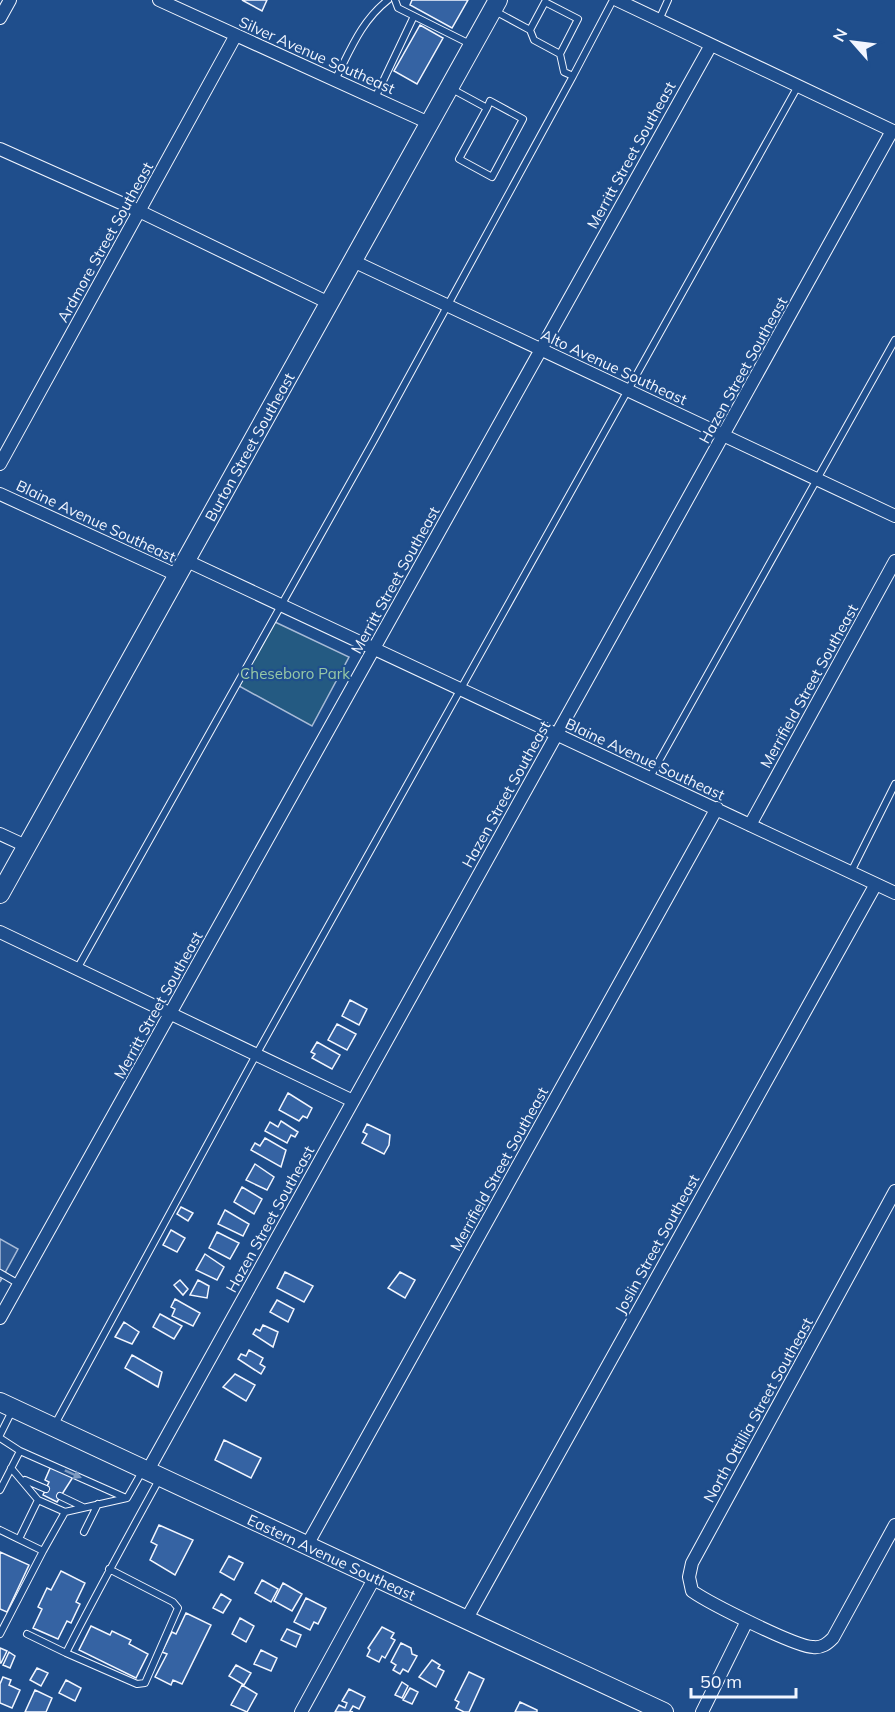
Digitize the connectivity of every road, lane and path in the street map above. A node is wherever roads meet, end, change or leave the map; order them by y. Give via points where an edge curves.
1 (10, 0) edge
2 (159, 0) edge
3 (388, 0) edge
4 (395, 0) edge
5 (615, 0) edge
6 (668, 0) edge
7 (495, 5) edge
8 (414, 16) junction
9 (0, 18) edge
10 (659, 20) junction
11 (531, 30) junction
12 (236, 35) junction
13 (473, 45) junction
14 (711, 45) junction
15 (560, 54) junction
16 (573, 76) junction
17 (335, 80) junction
18 (798, 86) junction
19 (449, 88) junction
20 (375, 98) junction
21 (487, 108) junction
22 (429, 123) junction
23 (894, 131) edge
24 (0, 149) edge
25 (139, 211) junction
26 (353, 261) junction
27 (330, 303) junction
28 (446, 305) junction
29 (895, 340) edge
30 (540, 349) junction
31 (628, 391) junction
32 (724, 435) junction
33 (0, 464) edge
34 (817, 479) junction
35 (0, 494) edge
36 (895, 516) edge
37 (895, 561) edge
38 (183, 568) junction
39 (281, 605) junction
40 (374, 649) junction
41 (461, 690) junction
42 (556, 735) junction
43 (650, 777) junction
44 (895, 784) edge
45 (717, 808) junction
46 (750, 825) junction
47 (0, 834) edge
48 (26, 846) junction
49 (851, 873) junction
50 (876, 884) junction
51 (895, 893) edge
52 (0, 894) edge
53 (0, 933) edge
54 (77, 969) junction
55 (170, 1014) junction
56 (256, 1055) junction
57 (353, 1101) junction
58 (895, 1191) edge
59 (0, 1273) edge
60 (19, 1284) junction
61 (0, 1318) edge
62 (7, 1405) edge
63 (53, 1427) junction
64 (0, 1436) edge
65 (20, 1450) junction
66 (11, 1468) junction
67 (150, 1473) junction
68 (22, 1478) junction
69 (46, 1489) dead end
70 (0, 1490) edge
71 (60, 1496) dead end
72 (127, 1498) junction
73 (38, 1500) junction
74 (98, 1504) junction
75 (83, 1507) junction
76 (64, 1512) junction
77 (895, 1525) edge
78 (0, 1530) edge
79 (84, 1532) dead end
80 (19, 1539) junction
81 (307, 1545) junction
82 (43, 1551) junction
83 (110, 1569) junction
84 (375, 1577) junction
85 (466, 1620) junction
86 (747, 1621) junction
87 (0, 1634) edge
88 (27, 1634) dead end
89 (66, 1653) junction
90 (301, 1712) edge
91 (664, 1712) edge
92 (702, 1712) edge

1 - 9 street
2 - 12 street, Silver Avenue Southeast
3 - 17 lane via 362,27
4 - 8 lane via 398,8
5 - 10 street
5 - 16 lane
6 - 10 lane
7 - 11 lane
7 - 13 main road, Burton Street Southeast
8 - 13 lane
8 - 20 lane
10 - 14 street
11 - 15 lane via 534,40
11 - 15 lane via 545,2 578,19
12 - 17 street, Silver Avenue Southeast
12 - 25 street, Ardmore Street Southeast
13 - 19 main road, Burton Street Southeast
14 - 18 street
14 - 30 street, Merritt Street Southeast
15 - 16 lane via 564,72
16 - 28 lane
17 - 20 street, Silver Avenue Southeast
18 - 23 street
18 - 31 lane
19 - 21 lane
19 - 22 main road, Burton Street Southeast
20 - 22 street, Silver Avenue Southeast
21 - 21 lane via 459,159 492,177 523,119 490,101
22 - 26 main road, Burton Street Southeast
23 - 32 street, Hazen Street Southeast
24 - 25 street
25 - 27 street
25 - 33 street, Ardmore Street Southeast
26 - 27 main road, Burton Street Southeast
26 - 28 street, Alto Avenue Southeast
27 - 38 main road, Burton Street Southeast
28 - 30 street, Alto Avenue Southeast
28 - 39 lane
29 - 34 lane
30 - 31 street, Alto Avenue Southeast
30 - 40 street, Merritt Street Southeast
31 - 32 street, Alto Avenue Southeast
31 - 41 lane
32 - 34 street, Alto Avenue Southeast
32 - 42 street, Hazen Street Southeast
34 - 36 street, Alto Avenue Southeast
34 - 43 lane
35 - 38 street, Blaine Avenue Southeast
37 - 46 street, Merrifield Street Southeast
38 - 39 street, Blaine Avenue Southeast
38 - 48 main road, Burton Street Southeast
39 - 40 street, Blaine Avenue Southeast
39 - 54 lane
40 - 41 street, Blaine Avenue Southeast
40 - 55 street, Merritt Street Southeast
41 - 42 street, Blaine Avenue Southeast
41 - 56 lane
42 - 43 street, Blaine Avenue Southeast
42 - 57 street, Hazen Street Southeast
43 - 45 street, Blaine Avenue Southeast
44 - 49 lane
45 - 46 street, Blaine Avenue Southeast
45 - 81 street, Merrifield Street Southeast
46 - 49 street, Blaine Avenue Southeast
47 - 48 street
48 - 52 main road, Burton Street Southeast
49 - 50 street, Blaine Avenue Southeast
50 - 51 street, Blaine Avenue Southeast
50 - 85 street, Joslin Street Southeast
53 - 54 street
54 - 55 street
55 - 56 street
55 - 60 street, Merritt Street Southeast
56 - 57 street
56 - 63 lane
57 - 67 street, Hazen Street Southeast
58 - 86 street, North Ottillia Street Southeast via 692,1563 692,1591
59 - 60 lane
60 - 61 street, Merritt Street Southeast
62 - 63 main road, Eastern Avenue Southeast
62 - 64 lane
63 - 67 main road, Eastern Avenue Southeast
64 - 65 lane
65 - 66 lane
65 -> 72 lane
66 - 68 lane
66 - 70 lane
67 - 72 lane
67 - 81 main road, Eastern Avenue Southeast
67 - 83 lane
68 - 69 lane
68 - 73 lane
71 - 75 lane
72 - 74 lane
73 - 76 lane
73 - 80 lane
74 - 75 lane
74 - 79 lane
75 - 76 lane
76 - 82 lane
77 - 86 street via 833,1638 823,1647 810,1648
78 - 80 lane
80 - 82 lane
81 - 84 main road, Eastern Avenue Southeast
82 - 87 lane
83 - 89 lane
83 - 89 lane via 178,1608 145,1683 137,1684
84 - 85 main road, Eastern Avenue Southeast
84 - 90 street
85 - 91 main road, Eastern Avenue Southeast
86 - 92 street
88 - 89 lane

